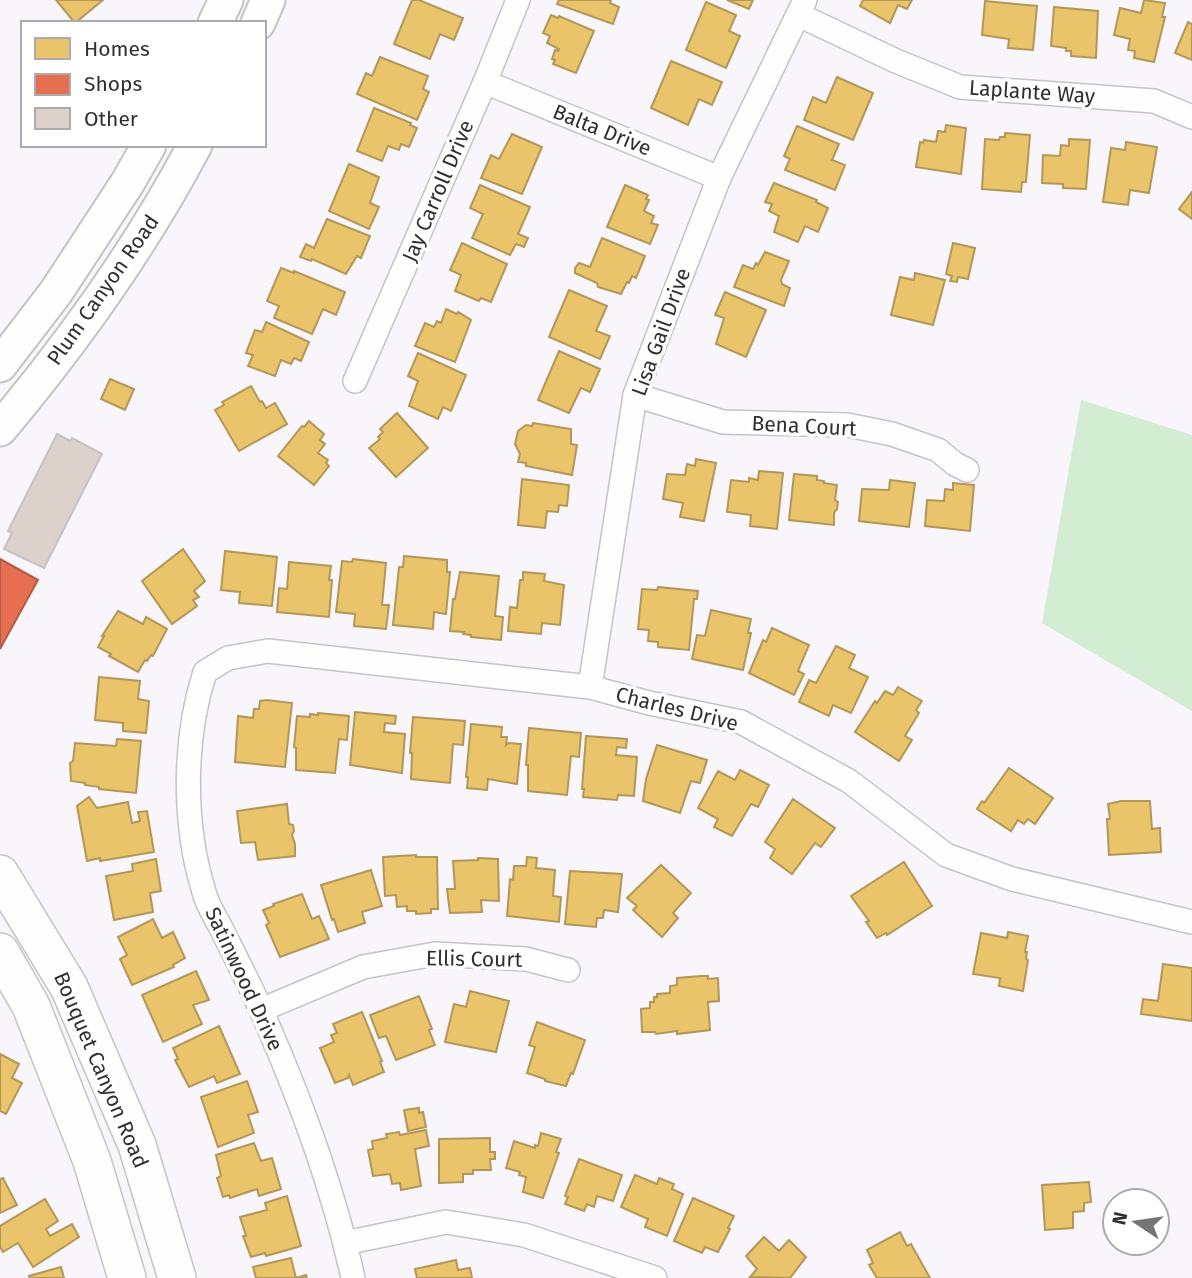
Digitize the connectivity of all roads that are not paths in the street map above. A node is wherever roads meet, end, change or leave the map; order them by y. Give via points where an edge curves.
1 (226, 0) edge
2 (268, 0) edge
3 (518, 0) edge
4 (802, 8) edge
5 (216, 21) edge
6 (259, 21) edge
7 (485, 82) junction
8 (1192, 117) edge
9 (148, 147) edge
10 (194, 147) edge
11 (719, 178) junction
12 (0, 365) edge
13 (355, 381) dead end
14 (635, 395) junction
15 (0, 429) edge
16 (967, 470) dead end
17 (205, 672) joint
18 (590, 687) junction
19 (0, 874) edge
20 (1192, 922) edge
21 (0, 952) edge
22 (568, 970) dead end
23 (261, 1010) junction
24 (345, 1243) junction
25 (127, 1278) edge
26 (177, 1278) edge
27 (353, 1278) edge
28 (655, 1278) edge

1 - 5 main road
2 - 6 main road
3 - 7 street, Jay Carroll Drive
4 - 8 street, Laplante Way via 896,61 960,87 1154,101
4 - 11 street, Lisa Gail Drive
7 - 11 street, Balta Drive
7 - 13 street, Jay Carroll Drive
9 - 12 main road, Plum Canyon Road via 56,292
10 - 15 main road, Plum Canyon Road via 112,285
11 - 14 street, Lisa Gail Drive
14 - 16 street, Bena Court via 723,422 847,425 892,434 938,450
14 - 18 street, Lisa Gail Drive
17 - 18 street, Charles Drive via 228,658 268,651
17 - 23 street, Satinwood Drive via 195,701 189,780 194,849 204,894
18 - 20 street, Charles Drive via 741,722 849,781 946,855 1012,879
19 - 26 main road, Bouquet Canyon Road via 69,987 138,1145
21 - 25 main road, Bouquet Canyon Road via 31,1006 92,1161
22 - 23 street, Ellis Court via 526,959 435,954 363,967
23 - 24 street, Satinwood Drive via 309,1124
24 - 27 street, Satinwood Drive
24 - 28 street via 446,1222 524,1235

